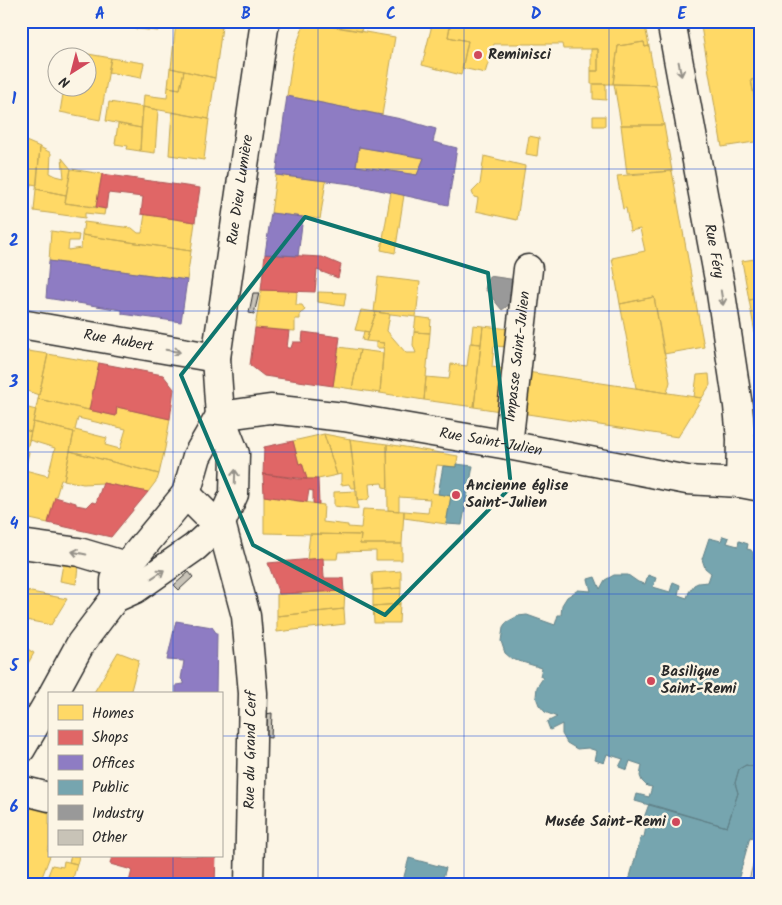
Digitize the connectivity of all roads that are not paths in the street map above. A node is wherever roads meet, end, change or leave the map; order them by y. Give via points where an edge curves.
1 (265, 21) edge
2 (671, 21) edge
3 (528, 269) dead end
4 (21, 324) edge
5 (216, 358) junction
6 (220, 416) junction
7 (751, 439) edge
8 (508, 445) junction
9 (750, 485) edge
10 (186, 494) junction
11 (221, 523) junction
12 (21, 544) edge
13 (126, 566) junction
14 (115, 598) junction
15 (54, 692) edge
16 (48, 703) edge
17 (21, 749) edge
18 (21, 790) edge
19 (48, 798) edge
20 (249, 884) edge

1 - 5 street, Rue Dieu Lumière
2 -> 7 street, Rue Féry via 720,280 738,406
3 - 8 street, Impasse Saint-Julien
4 -> 5 street, Rue Aubert
5 - 6 street, Rue Dieu Lumière
6 - 8 street, Rue Saint-Julien via 270,409 344,417
6 - 10 street via 198,456
11 -> 6 street via 234,494 236,454
7 - 9 street, Rue Féry
8 - 9 street, Rue Saint-Julien via 687,480
10 - 11 street via 206,514
10 - 13 street
14 -> 11 street via 170,566
11 - 20 street, Rue du Grand Cerf via 246,616 253,693
13 -> 12 street via 79,552
13 - 14 street via 115,580
14 - 15 street via 81,643
16 - 17 street
18 - 19 street

